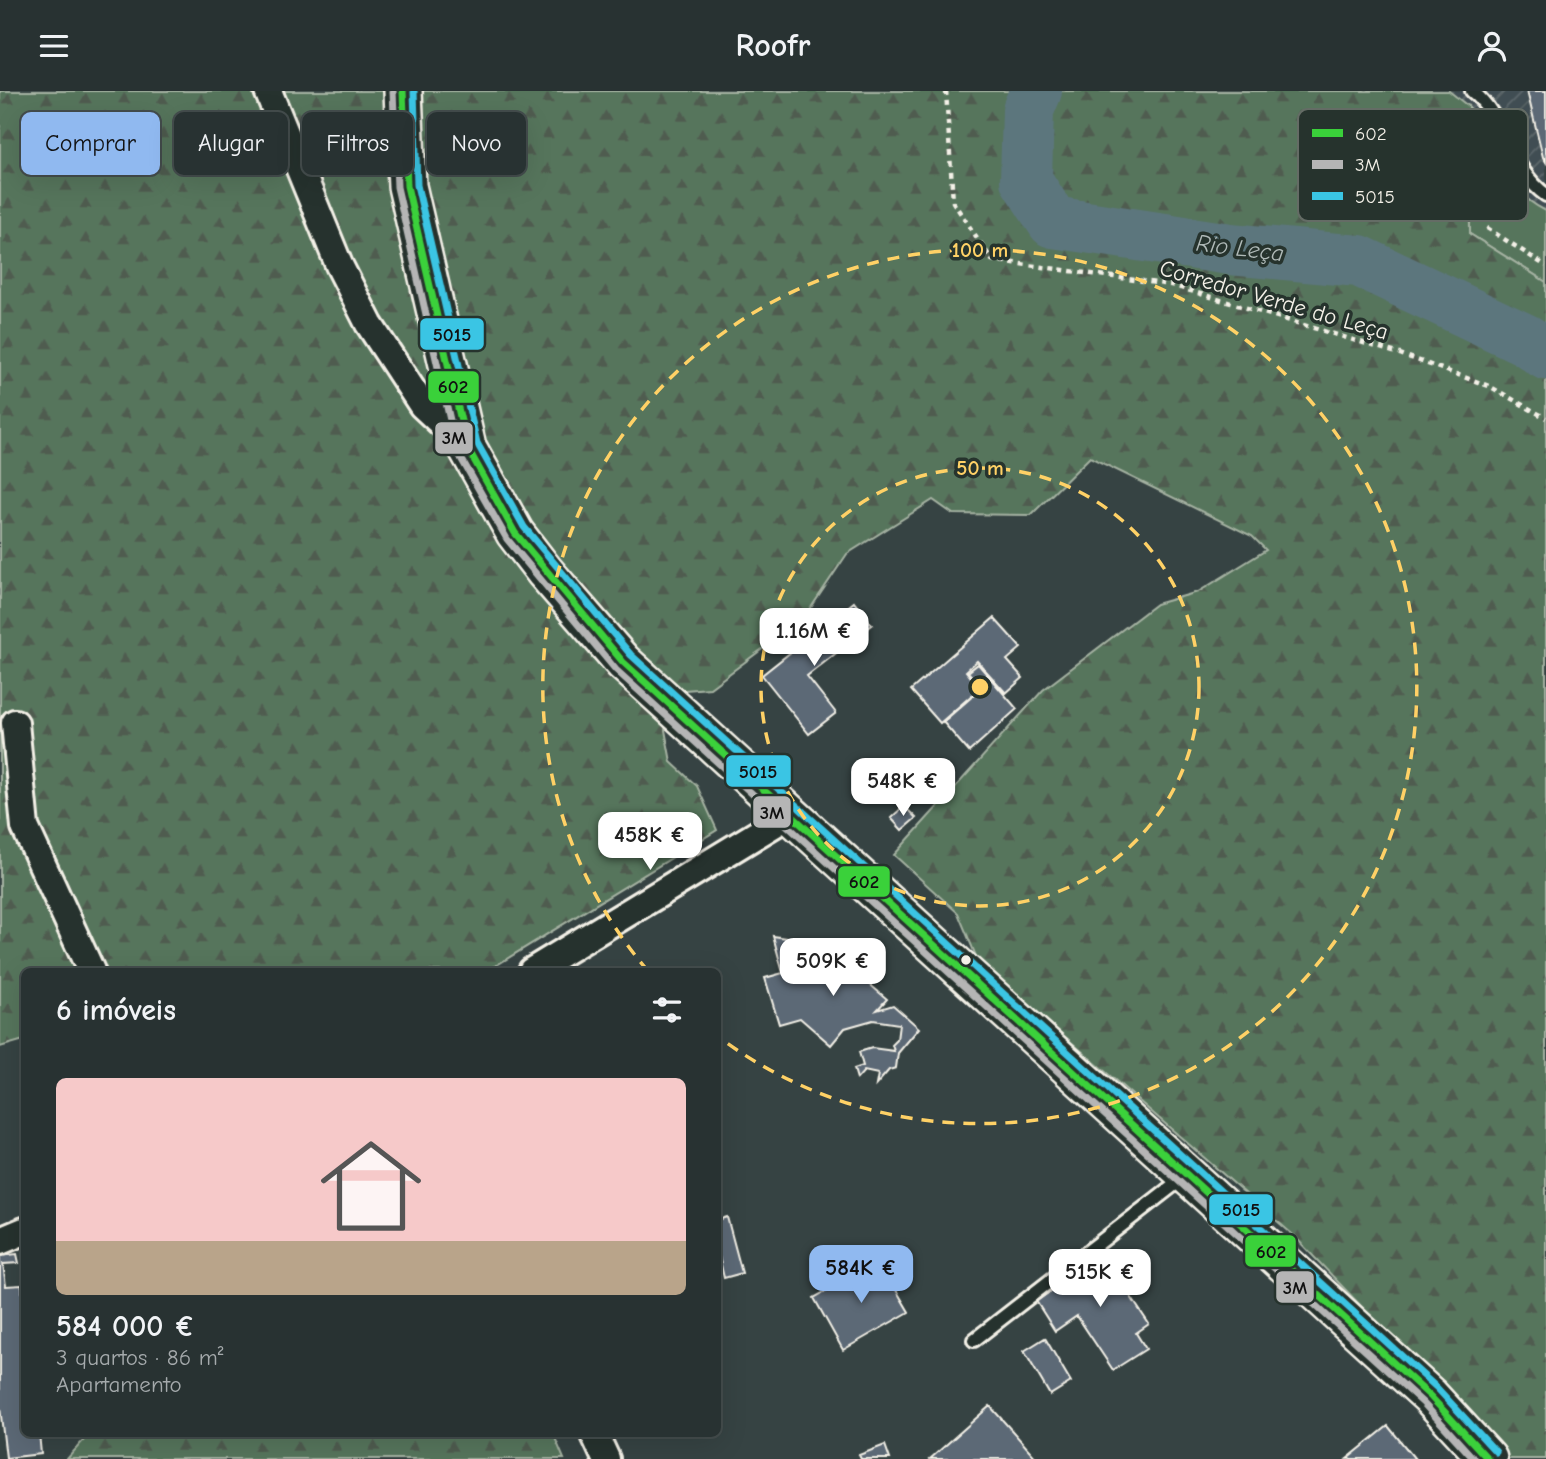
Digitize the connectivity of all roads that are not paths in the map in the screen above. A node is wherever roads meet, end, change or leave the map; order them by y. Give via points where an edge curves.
1 (268, 91) edge
2 (403, 91) edge
3 (1472, 91) edge
4 (1488, 109) edge
5 (1528, 181) edge
6 (1546, 195) edge
7 (467, 447) junction
8 (15, 723) dead end
9 (792, 813) junction
10 (90, 968) edge
11 (537, 968) edge
12 (1187, 1174) junction
13 (21, 1232) edge
14 (0, 1241) edge
15 (974, 1340) dead end
16 (596, 1437) edge
17 (606, 1459) edge
18 (1488, 1459) edge

1 - 7 street via 339,265 369,324 422,405
2 - 7 main road via 407,186
3 - 4 lane
5 - 6 lane
7 - 9 main road via 515,533 623,662
8 - 10 street via 26,827
9 - 11 street
9 - 12 main road
12 - 15 lane
12 - 18 main road via 1430,1396
13 - 14 street
16 - 17 street

